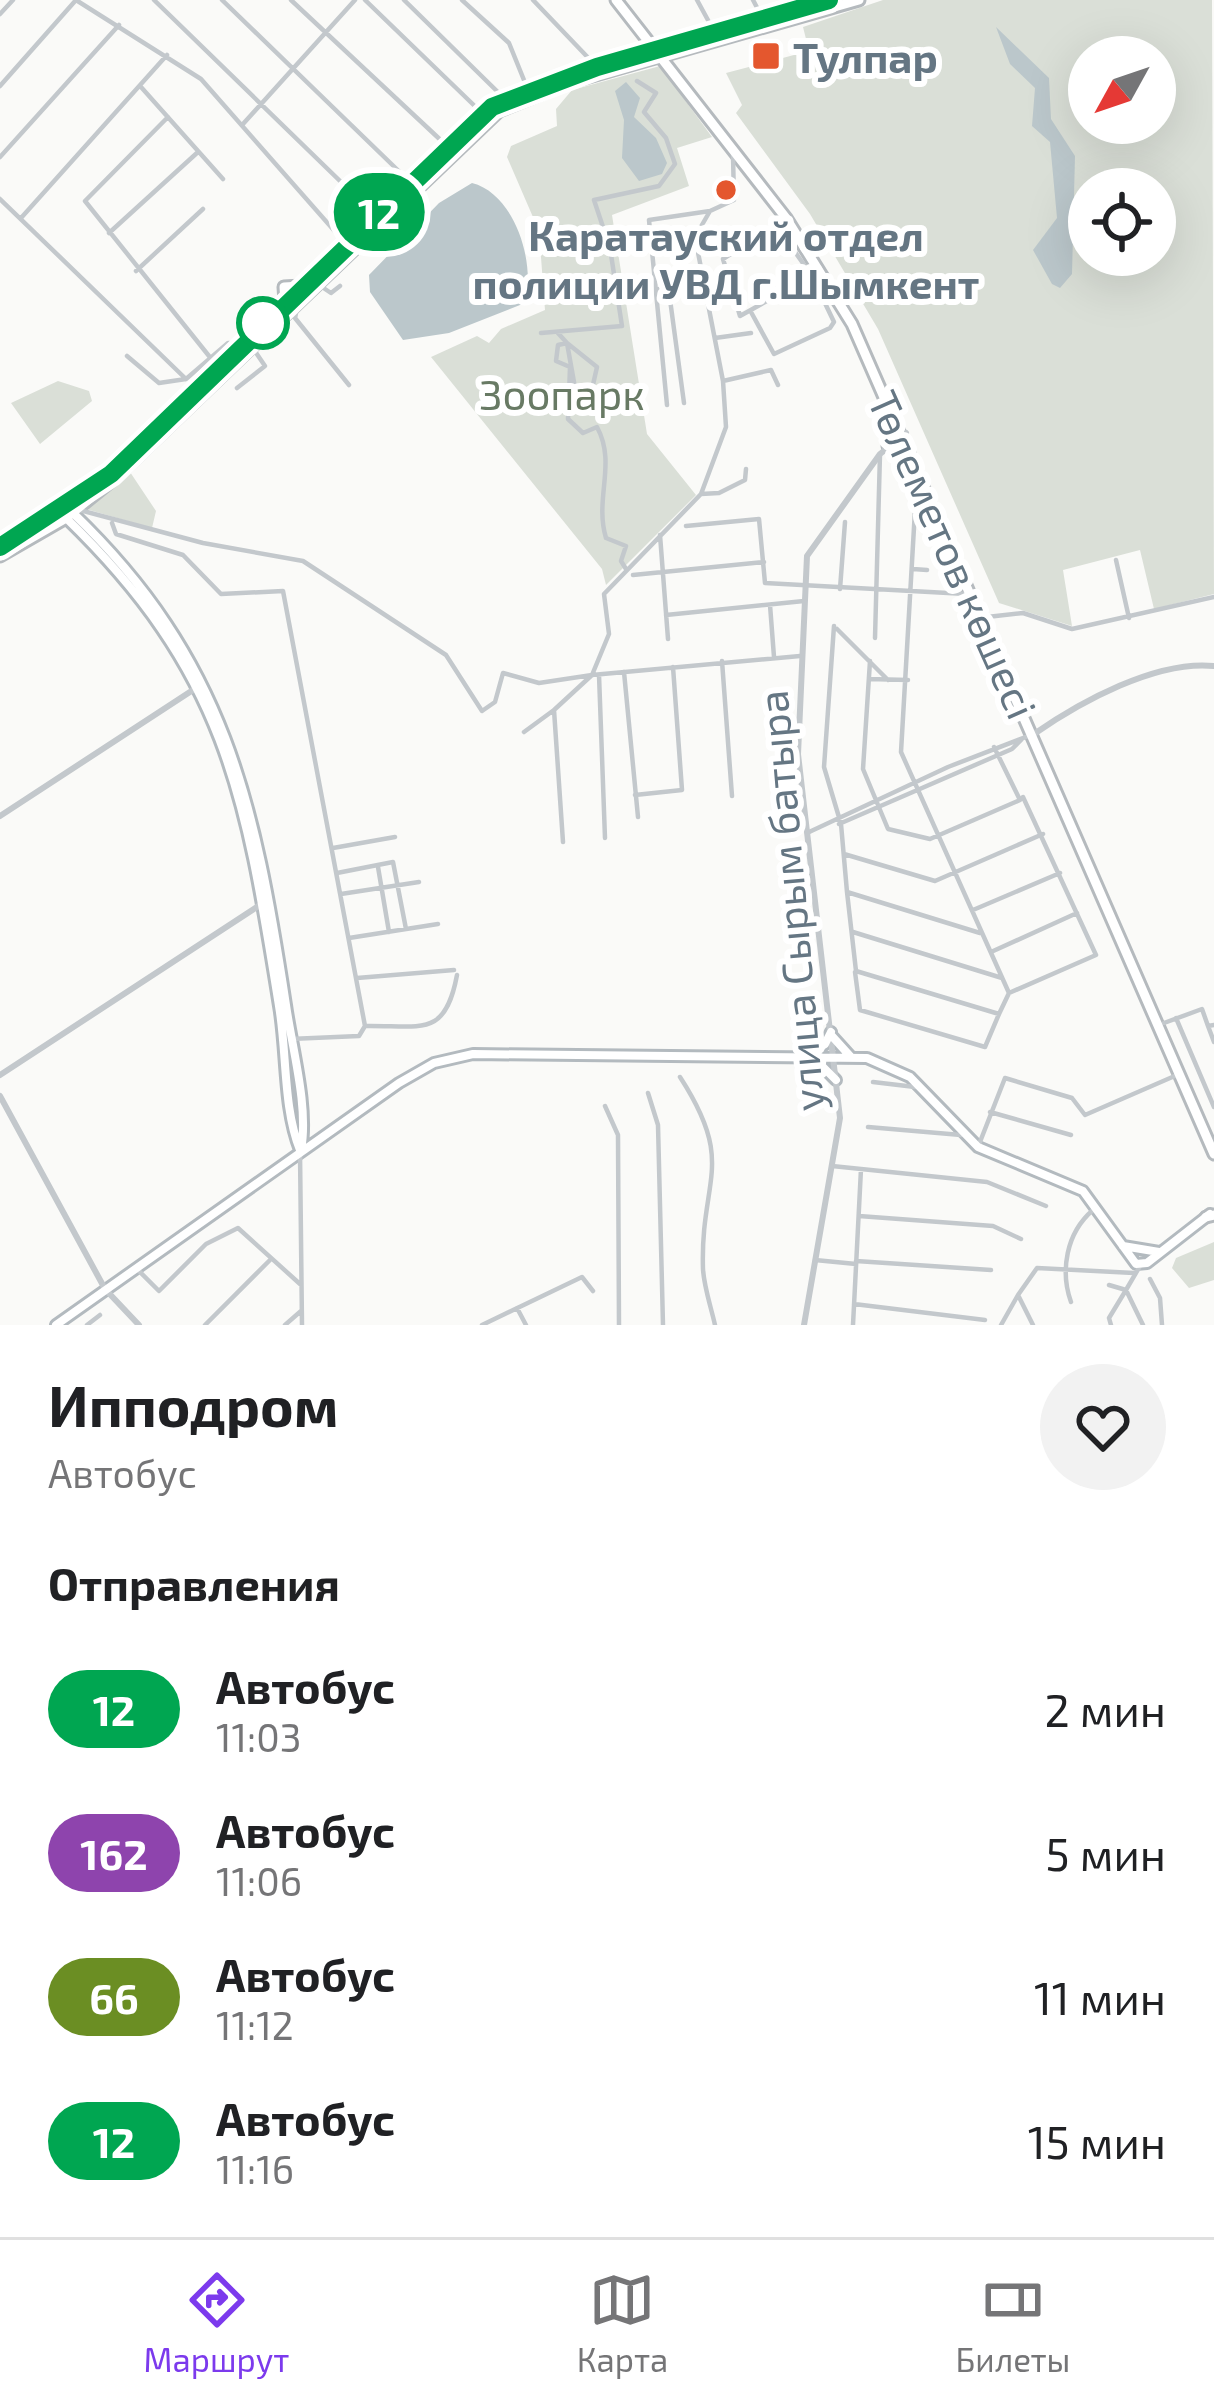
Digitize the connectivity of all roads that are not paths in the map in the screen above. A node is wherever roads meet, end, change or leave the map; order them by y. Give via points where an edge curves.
1 (13, 0) edge
2 (76, 0) edge
3 (154, 0) edge
4 (222, 0) edge
5 (291, 0) edge
6 (355, 0) edge
7 (365, 0) edge
8 (404, 0) edge
9 (462, 0) edge
10 (533, 0) edge
11 (620, 0) edge
12 (698, 0) edge
13 (753, 0) edge
14 (829, 0) edge
15 (859, 0) edge
16 (807, 3) edge
17 (0, 14) edge
18 (763, 19) junction
19 (119, 25) junction
20 (744, 29) junction
21 (325, 33) junction
22 (715, 33) junction
23 (657, 47) junction
24 (167, 55) junction
25 (636, 56) junction
26 (293, 66) junction
27 (597, 67) junction
28 (637, 81) dead end
29 (0, 86) edge
30 (141, 87) junction
31 (528, 90) junction
32 (262, 100) junction
33 (506, 100) junction
34 (484, 114) junction
35 (168, 117) junction
36 (243, 124) junction
37 (447, 146) junction
38 (736, 150) junction
39 (199, 151) junction
40 (0, 157) edge
41 (223, 179) dead end
42 (410, 182) junction
43 (0, 199) edge
44 (202, 209) dead end
45 (710, 211) junction
46 (375, 215) junction
47 (21, 218) junction
48 (781, 221) junction
49 (109, 232) junction
50 (348, 246) junction
51 (136, 271) junction
52 (817, 273) junction
53 (311, 284) junction
54 (340, 286) dead end
55 (659, 289) junction
56 (291, 304) junction
57 (749, 310) junction
58 (557, 332) junction
59 (541, 333) dead end
60 (751, 333) dead end
61 (716, 338) junction
62 (246, 343) junction
63 (567, 343) junction
64 (127, 356) dead end
65 (209, 356) junction
66 (186, 379) junction
67 (723, 382) junction
68 (349, 385) dead end
69 (778, 385) dead end
70 (237, 388) dead end
71 (573, 394) junction
72 (684, 403) dead end
73 (667, 405) dead end
74 (893, 418) junction
75 (904, 434) junction
76 (884, 450) junction
77 (909, 452) junction
78 (746, 469) dead end
79 (701, 494) junction
80 (915, 510) dead end
81 (72, 513) junction
82 (112, 521) junction
83 (845, 522) dead end
84 (686, 526) dead end
85 (660, 535) junction
86 (0, 551) edge
87 (1116, 560) dead end
88 (764, 562) junction
89 (626, 569) junction
90 (913, 569) junction
91 (928, 570) dead end
92 (663, 572) junction
93 (633, 575) dead end
94 (805, 586) junction
95 (840, 589) junction
96 (876, 592) junction
97 (971, 592) junction
98 (912, 594) junction
99 (1214, 596) edge
100 (804, 601) junction
101 (770, 605) junction
102 (666, 616) junction
103 (987, 617) junction
104 (1129, 618) junction
105 (875, 638) dead end
106 (668, 640) dead end
107 (800, 656) junction
108 (774, 657) junction
109 (722, 661) junction
110 (870, 661) junction
111 (1214, 666) edge
112 (673, 667) junction
113 (624, 672) junction
114 (1010, 674) junction
115 (595, 675) junction
116 (869, 679) junction
117 (888, 680) junction
118 (908, 680) junction
119 (202, 684) junction
120 (554, 710) junction
121 (524, 732) dead end
122 (1035, 733) junction
123 (996, 751) junction
124 (916, 781) junction
125 (920, 789) junction
126 (635, 795) junction
127 (732, 796) dead end
128 (1023, 797) junction
129 (875, 800) junction
130 (878, 808) junction
131 (839, 815) junction
132 (0, 816) edge
133 (638, 817) dead end
134 (837, 823) junction
135 (808, 833) junction
136 (1043, 835) junction
137 (940, 836) junction
138 (395, 837) dead end
139 (605, 838) dead end
140 (563, 842) dead end
141 (332, 848) junction
142 (844, 854) junction
143 (378, 867) junction
144 (337, 873) junction
145 (956, 873) junction
146 (1060, 873) junction
147 (419, 882) dead end
148 (398, 885) junction
149 (381, 888) junction
150 (847, 892) junction
151 (341, 894) junction
152 (265, 901) junction
153 (973, 910) junction
154 (1077, 913) junction
155 (439, 924) dead end
156 (406, 929) junction
157 (851, 931) junction
158 (389, 932) junction
159 (983, 934) junction
160 (350, 938) junction
161 (991, 952) junction
162 (855, 970) junction
163 (357, 978) junction
164 (1002, 978) junction
165 (1009, 993) junction
166 (1214, 1007) edge
167 (1202, 1010) junction
168 (999, 1014) junction
169 (1176, 1018) junction
170 (1211, 1026) edge
171 (365, 1027) junction
172 (1165, 1030) junction
173 (831, 1034) junction
174 (290, 1039) junction
175 (1214, 1042) edge
176 (807, 1056) junction
177 (833, 1057) junction
178 (853, 1057) junction
179 (1180, 1073) junction
180 (0, 1075) edge
181 (680, 1077) dead end
182 (835, 1078) junction
183 (873, 1082) dead end
184 (921, 1088) junction
185 (647, 1093) dead end
186 (0, 1096) edge
187 (605, 1106) dead end
188 (1214, 1108) edge
189 (990, 1112) junction
190 (868, 1127) dead end
191 (962, 1135) junction
192 (1071, 1136) dead end
193 (1214, 1139) edge
194 (978, 1148) junction
195 (301, 1152) junction
196 (1214, 1154) edge
197 (832, 1166) junction
198 (861, 1169) junction
199 (1046, 1205) dead end
200 (1093, 1210) dead end
201 (1211, 1214) edge
202 (859, 1216) junction
203 (1021, 1239) dead end
204 (1122, 1245) junction
205 (1160, 1252) junction
206 (271, 1260) junction
207 (815, 1261) junction
208 (856, 1263) junction
209 (1066, 1267) junction
210 (136, 1268) junction
211 (1137, 1269) junction
212 (991, 1270) dead end
213 (1150, 1279) dead end
214 (299, 1283) junction
215 (1109, 1286) dead end
216 (105, 1289) junction
217 (1126, 1290) junction
218 (593, 1291) dead end
219 (1018, 1295) junction
220 (1071, 1303) dead end
221 (854, 1304) junction
222 (517, 1308) junction
223 (301, 1312) junction
224 (100, 1316) dead end
225 (985, 1320) dead end
226 (56, 1325) edge
227 (87, 1325) edge
228 (140, 1325) edge
229 (205, 1325) edge
230 (285, 1325) edge
231 (302, 1325) edge
232 (482, 1325) edge
233 (526, 1325) edge
234 (619, 1325) edge
235 (663, 1325) edge
236 (715, 1325) edge
237 (804, 1325) edge
238 (854, 1325) edge
239 (1001, 1325) edge
240 (1033, 1325) edge
241 (1111, 1325) edge
242 (1143, 1325) edge
243 (1162, 1325) edge

1 - 17 street
2 - 19 street
2 - 29 street
3 - 32 street
4 - 26 street
5 - 21 street
6 - 21 street
7 - 34 street
8 - 33 street
9 - 31 street via 509,43
10 - 27 street
11 - 23 main road, Төлеметов көшесі
12 - 22 street
13 - 18 street
14 - 16 main road
15 - 20 main road
16 - 18 main road
18 - 20 main road
19 - 24 street
19 - 40 street
20 - 22 main road
20 - 23 main road
21 - 26 street
21 - 37 street
22 - 23 main road
23 - 25 main road
23 - 25 main road
23 - 38 main road, Төлеметов көшесі
23 - 50 main road via 500,111
23 - 75 main road, Төлеметов көшесі via 822,261
24 - 30 street
24 - 36 street
25 - 27 main road
26 - 32 street
26 - 42 street
27 - 31 main road
28 - 58 street via 656,93 644,112 667,138 675,164 659,186 594,200 622,326
30 - 35 street
30 - 47 street
31 - 33 main road
32 - 36 street
32 - 46 street
33 - 34 main road
34 - 37 main road
35 - 39 street
35 - 49 street via 85,196
36 - 50 street
37 - 42 main road
38 - 45 street via 734,200
38 - 48 main road, Төлеметов көшесі
39 - 41 street
39 - 49 street
42 - 46 main road
43 - 47 street
44 - 51 street
45 - 55 street via 649,220
45 - 61 street via 695,237
46 - 50 main road
47 - 66 street
48 - 52 main road, Төлеметов көшесі
48 - 57 street via 723,260 740,316
49 - 51 street
50 - 53 main road
51 - 65 street
52 - 57 street
52 - 57 street via 830,328 774,354
52 - 74 main road, Төлеметов көшесі
53 - 54 street via 331,293
53 - 56 main road
53 - 56 main road via 284,287
55 - 72 street via 669,292
55 - 73 street via 652,296
56 - 62 main road
56 - 68 street
58 - 59 street
58 - 63 street
60 - 61 street
61 - 67 street
62 - 65 street
62 - 70 street via 265,366
62 - 81 main road
62 - 86 main road via 111,474
63 - 71 street
63 - 71 street via 554,352 570,367
63 - 71 street via 599,374 592,389
64 - 66 street via 159,383
65 - 66 street
67 - 69 street via 771,370
67 - 79 street via 722,449
71 - 89 street via 568,419 583,433 598,427 603,437 610,475 600,493 602,526 606,538 626,547
74 - 75 main road, Төлеметов көшесі
74 - 76 main road
75 - 76 street, улица Сырым батыра
75 - 77 main road, Төлеметов көшесі
75 - 103 main road, Төлеметов көшесі
76 - 77 main road
76 - 94 street, улица Сырым батыра via 813,542
76 - 96 street
77 - 97 main road, Төлеметов көшесі
78 - 79 street via 748,479
79 - 85 street
80 - 90 street
81 - 82 street
81 - 86 main road
81 - 119 main road
82 - 115 street via 303,561 446,655 482,711 495,702 503,673 539,683
82 - 141 street via 116,533 183,555 220,594 283,592
83 - 95 street
84 - 88 street via 759,519
85 - 89 street
85 - 92 street
87 - 104 street
88 - 92 street
88 - 94 street via 765,583
89 - 115 street via 604,594 609,634
90 - 91 street
90 - 98 street
92 - 93 street
92 - 102 street
94 - 95 street
94 - 100 street, улица Сырым батыра
95 - 96 street
96 - 98 street
96 - 105 street
97 - 98 street
97 - 114 main road, Төлеметов көшесі
98 - 118 street
99 - 104 street
100 - 101 street
100 - 107 street, улица Сырым батыра
101 - 102 street
101 - 108 street
102 - 106 street
103 - 104 street via 1023,613 1072,628
103 - 114 main road, Төлеметов көшесі
107 - 108 street
107 - 135 street, улица Сырым батыра via 798,754
108 - 109 street
109 - 112 street
109 - 127 street
110 - 116 street
110 - 117 street
110 - 131 street via 834,626 824,767
111 - 122 street via 1155,675
112 - 113 street
112 - 126 street via 682,790
113 - 115 street
113 - 126 street
114 - 122 main road, Төлеметов көшесі
115 - 120 street
115 - 139 street
116 - 117 street
116 - 129 street via 863,769
117 - 118 street
118 - 124 street via 901,752
119 - 132 street
119 - 152 main road
120 - 121 street
120 - 140 street
122 - 123 street
122 - 172 main road, Төлеметов көшесі
123 - 124 street
123 - 125 street
123 - 128 street
124 - 125 street
124 - 129 street
125 - 130 street
125 - 137 street
126 - 133 street
128 - 136 street
128 - 137 street
129 - 130 street
129 - 131 street
130 - 134 street
130 - 137 street via 888,830
131 - 134 street
134 - 135 street
134 - 142 street
135 - 173 street, улица Сырым батыра
136 - 145 street
136 - 146 street
137 - 145 street
138 - 141 street
141 - 144 street
142 - 145 street via 933,882
142 - 150 street
143 - 144 street
143 - 148 street via 393,862
143 - 149 street
144 - 151 street
145 - 153 street
146 - 153 street
146 - 154 street
147 - 148 street
148 - 149 street
148 - 156 street
149 - 151 street
149 - 158 street
150 - 157 street
150 - 159 street
151 - 160 street
152 - 174 main road
152 - 180 street
152 - 195 main road
153 - 159 street
154 - 161 street
154 - 165 street via 1096,955
155 - 156 street
156 - 158 street
157 - 162 street
157 - 164 street
158 - 160 street
159 - 161 street
160 - 163 street
161 - 164 street
162 - 168 street
162 - 168 street via 861,1011 983,1047
163 - 171 street
163 - 171 street via 456,973 447,1015 436,1024
164 - 165 street
165 - 168 street
166 - 167 street
167 - 169 street
167 - 170 street
169 - 172 street
169 - 188 street
170 - 175 street
171 - 174 street via 359,1036
172 - 179 main road, Төлеметов көшесі
172 - 193 main road, Төлеметов көшесі
173 - 176 main road
173 - 177 street, улица Сырым батыра
173 - 178 main road
174 - 195 main road
176 - 177 main road
176 - 182 main road
176 - 195 main road via 460,1055 411,1076
177 - 178 main road
177 - 182 street, улица Сырым батыра
178 - 182 main road
178 - 184 main road
179 - 189 street via 1084,1115 1072,1098 1007,1077
179 - 196 main road, Төлеметов көшесі
181 - 236 street via 707,1119 713,1146 703,1275
182 - 197 street, улица Сырым батыра via 840,1118
183 - 184 street
184 - 191 main road
185 - 235 street via 658,1125
186 - 216 street
187 - 234 street via 618,1135
189 - 192 street
189 - 194 street
190 - 191 street
191 - 194 main road
194 - 204 main road via 1083,1191
195 - 210 main road
195 - 214 street
197 - 198 street
197 - 207 street, улица Сырым батыра
198 - 199 street via 987,1182
198 - 202 street
200 - 209 street via 1077,1229
201 - 205 main road
202 - 203 street via 993,1226
202 - 208 street
204 - 205 main road
204 - 211 main road
205 - 211 main road
206 - 210 street via 238,1228 206,1244 159,1291
206 - 214 street
206 - 229 street
207 - 208 street
207 - 237 street, улица Сырым батыра
208 - 212 street
208 - 221 street
209 - 211 street
209 - 219 street via 1036,1268
209 - 220 street
210 - 216 main road
211 - 217 street
213 - 243 street
214 - 223 street
215 - 217 street
216 - 226 main road
216 - 228 street
217 - 241 street
217 - 242 street
218 - 222 street via 583,1276
219 - 239 street
219 - 240 street
221 - 225 street
221 - 238 street
222 - 232 street
222 - 233 street
223 - 230 street
223 - 231 street
224 - 227 street

